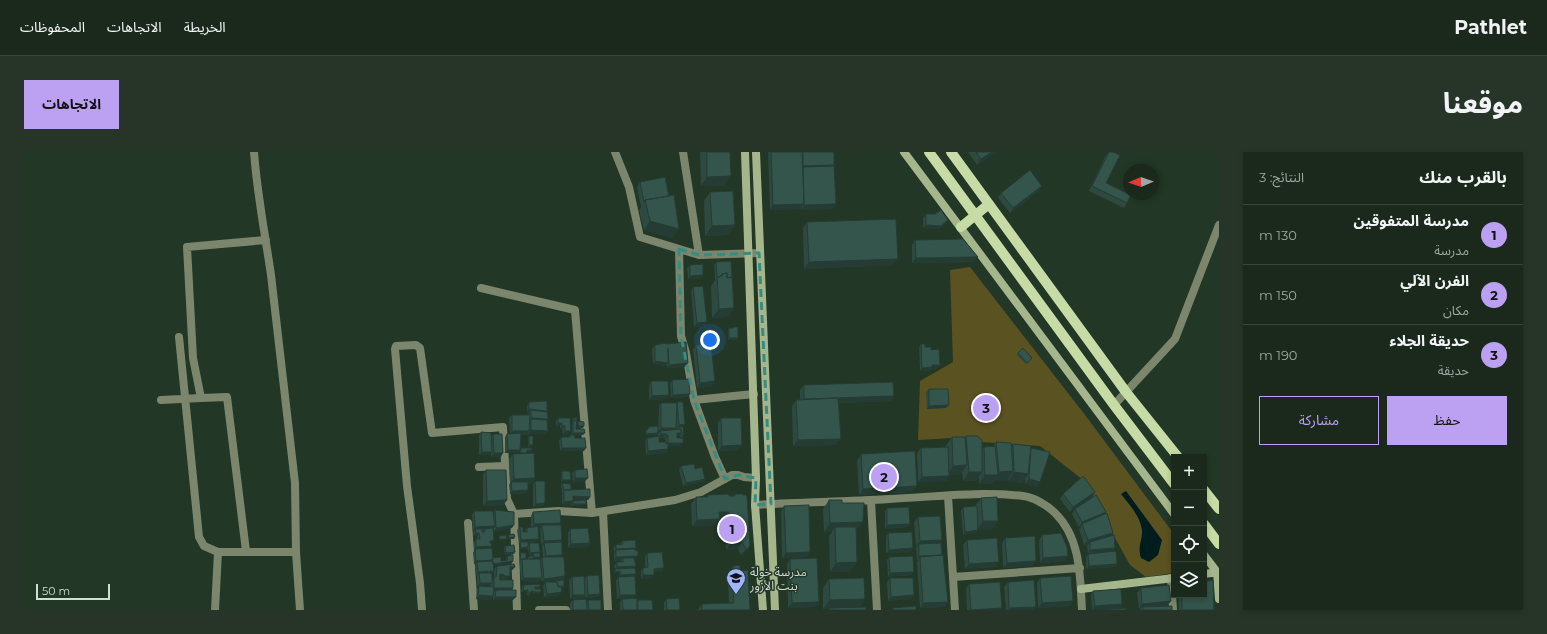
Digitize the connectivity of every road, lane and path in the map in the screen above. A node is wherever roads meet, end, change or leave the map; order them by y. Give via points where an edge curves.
1 (254, 152) edge
2 (615, 152) edge
3 (683, 152) edge
4 (745, 152) edge
5 (756, 152) edge
6 (904, 152) edge
7 (929, 152) edge
8 (951, 152) edge
9 (989, 204) junction
10 (976, 215) junction
11 (1219, 225) edge
12 (961, 227) junction
13 (266, 240) junction
14 (680, 248) junction
15 (749, 253) junction
16 (759, 253) junction
17 (700, 254) junction
18 (481, 288) dead end
19 (179, 337) dead end
20 (1126, 392) junction
21 (754, 394) junction
22 (201, 398) junction
23 (185, 399) junction
24 (161, 400) dead end
25 (694, 400) junction
26 (1114, 405) junction
27 (1176, 454) edge
28 (505, 466) junction
29 (479, 467) dead end
30 (756, 478) junction
31 (724, 479) junction
32 (1171, 480) edge
33 (1207, 494) edge
34 (948, 496) junction
35 (871, 500) junction
36 (771, 504) junction
37 (755, 505) junction
38 (1171, 510) edge
39 (1219, 510) edge
40 (603, 512) junction
41 (592, 513) junction
42 (514, 514) junction
43 (468, 523) dead end
44 (1206, 526) edge
45 (1219, 544) edge
46 (246, 551) junction
47 (218, 552) junction
48 (296, 552) junction
49 (1207, 559) edge
50 (1080, 568) junction
51 (1218, 572) edge
52 (1207, 574) edge
53 (953, 577) junction
54 (1171, 578) edge
55 (1081, 589) junction
56 (1173, 598) edge
57 (1219, 599) edge
58 (215, 610) edge
59 (300, 610) edge
60 (422, 610) edge
61 (474, 610) edge
62 (516, 610) edge
63 (539, 610) edge
64 (566, 610) edge
65 (608, 610) edge
66 (763, 610) edge
67 (775, 610) edge
68 (877, 610) edge
69 (955, 610) edge
70 (1082, 610) edge
71 (1173, 610) edge

1 - 13 street
2 - 14 street via 629,188 640,237
3 - 17 street
4 - 15 main road
5 - 16 main road
6 - 12 main road
7 - 10 main road
8 - 9 main road
9 - 10 main road
9 - 20 main road
10 - 12 main road
10 - 26 main road
11 - 20 street via 1175,339
12 - 38 main road
13 - 22 street via 188,248 193,358
13 - 48 street via 295,482
14 - 17 street
14 - 25 street via 681,336
15 - 16 street
15 - 17 street
15 - 21 main road
16 - 36 main road
18 - 41 street via 575,310
19 - 23 street
20 - 26 street
20 - 27 main road
21 - 25 street
21 - 30 main road
22 - 23 street
22 - 46 street via 227,397
23 - 24 street
23 - 47 street via 199,537 204,546
25 - 31 street
26 - 32 main road
28 - 29 street
28 - 42 street via 507,499
28 - 60 street via 503,427 432,433 420,348 416,345 396,346 407,486
30 - 31 street via 738,475
30 - 37 main road
31 - 40 street via 701,492 675,500
33 - 39 main road
34 - 35 street
34 - 50 street via 1025,496 1040,503 1055,513 1065,526
34 - 53 street
35 - 36 street
35 - 68 street
36 - 37 street
36 - 67 main road
37 - 66 main road
40 - 41 street
40 - 65 street
41 - 42 street via 558,511
42 - 62 street
43 - 61 street
44 - 45 main road
46 - 47 street
46 - 48 street
47 - 58 street
48 - 59 street
49 - 51 main road
50 - 53 street
50 - 55 street
51 - 52 main road
51 - 57 main road
53 - 69 street
54 - 55 main road
55 - 70 street
56 - 71 street
63 - 64 street

